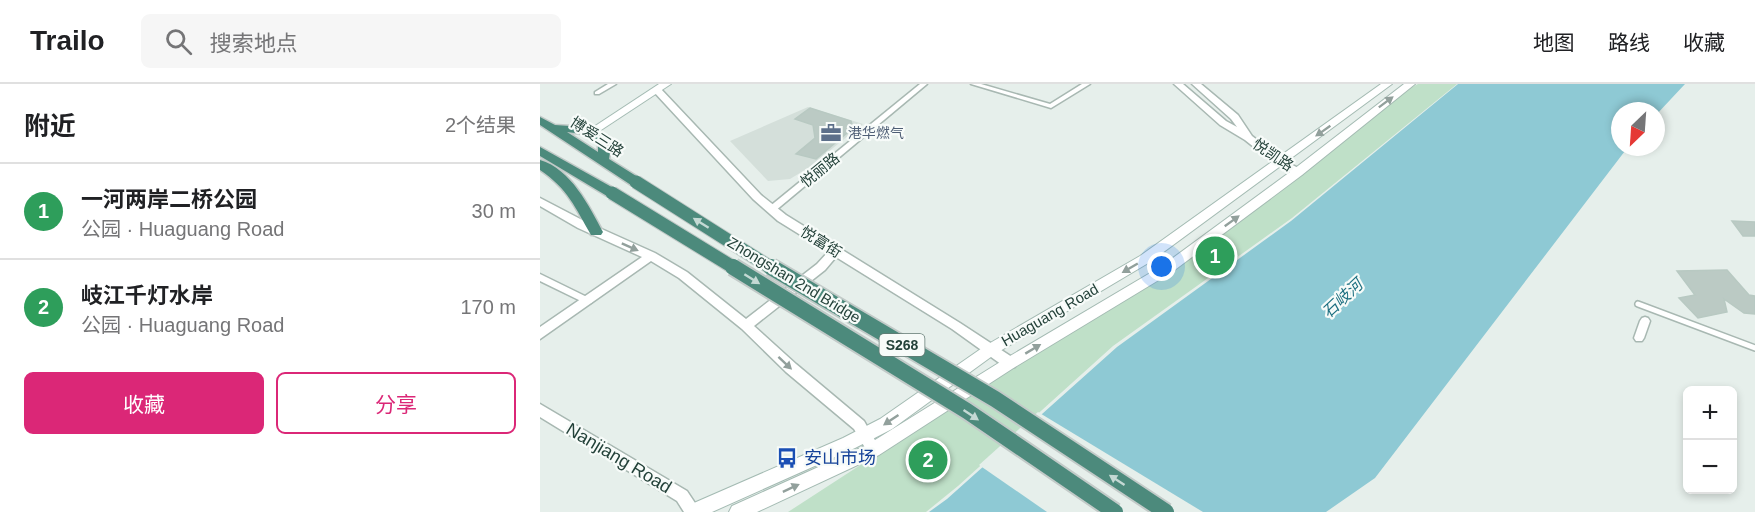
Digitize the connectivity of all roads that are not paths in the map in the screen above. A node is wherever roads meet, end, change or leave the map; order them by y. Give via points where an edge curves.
1 (612, 84) edge
2 (924, 84) edge
3 (974, 84) edge
4 (1087, 84) edge
5 (1178, 84) edge
6 (1196, 84) edge
7 (1387, 84) edge
8 (1410, 84) edge
9 (661, 87) edge
10 (597, 93) dead end
11 (540, 120) edge
12 (553, 128) junction
13 (591, 132) junction
14 (1248, 138) junction
15 (540, 151) edge
16 (603, 160) junction
17 (1279, 162) junction
18 (540, 164) edge
19 (1298, 172) junction
20 (540, 178) edge
21 (563, 182) junction
22 (636, 182) joint
23 (612, 193) junction
24 (540, 201) edge
25 (772, 209) junction
26 (596, 232) junction
27 (835, 251) junction
28 (651, 256) junction
29 (540, 277) edge
30 (588, 301) junction
31 (1638, 304) dead end
32 (1645, 321) dead end
33 (746, 326) junction
34 (540, 334) edge
35 (1639, 338) dead end
36 (1755, 348) edge
37 (990, 350) junction
38 (1010, 363) junction
39 (540, 410) edge
40 (866, 434) junction
41 (873, 450) junction
42 (693, 512) edge
43 (738, 512) edge
44 (1115, 512) edge
45 (1166, 512) edge

1 - 10 street
2 - 25 street, 悦丽路
3 - 4 street via 1051,106
5 - 14 street, 悦凯路 via 1223,123
6 - 14 street, 悦凯路 via 1235,117
7 -> 17 main road, Huaguang Road
19 -> 8 main road, Huaguang Road
9 - 13 main road
9 - 25 street, 悦富街
11 - 12 highway, 博爱三路 / S268
12 - 13 highway
12 - 16 highway, 博爱三路 / S268
13 - 16 highway via 604,139
14 - 17 street, 悦凯路
15 - 23 highway, S268
16 - 22 highway, 博爱三路 / S268
17 - 19 street, 悦凯路
17 -> 37 main road, Huaguang Road via 1145,259
18 - 21 highway
38 -> 19 main road, Huaguang Road via 1167,268
20 - 21 highway
21 - 23 highway
21 - 26 highway via 579,199
45 -> 22 highway, Zhongshan 2nd Bridge / S268, bridge via 995,399 808,291
23 -> 44 highway, Zhongshan 2nd Bridge / S268, bridge via 967,411
24 - 26 street
25 - 27 street, 悦富街
26 -> 28 street
27 - 33 street via 821,267
27 - 37 street, 悦富街
28 - 30 street
28 - 33 street via 683,275
29 - 30 street
30 - 34 street
31 - 36 lane
32 - 35 street
33 -> 40 street
37 - 38 street, 悦富街
37 -> 40 main road, Huaguang Road
38 - 41 main road, Huaguang Road
39 - 42 street, Nanjiang Road via 682,496
40 - 41 street
40 - 42 main road, Huaguang Road
43 -> 41 main road, Huaguang Road

